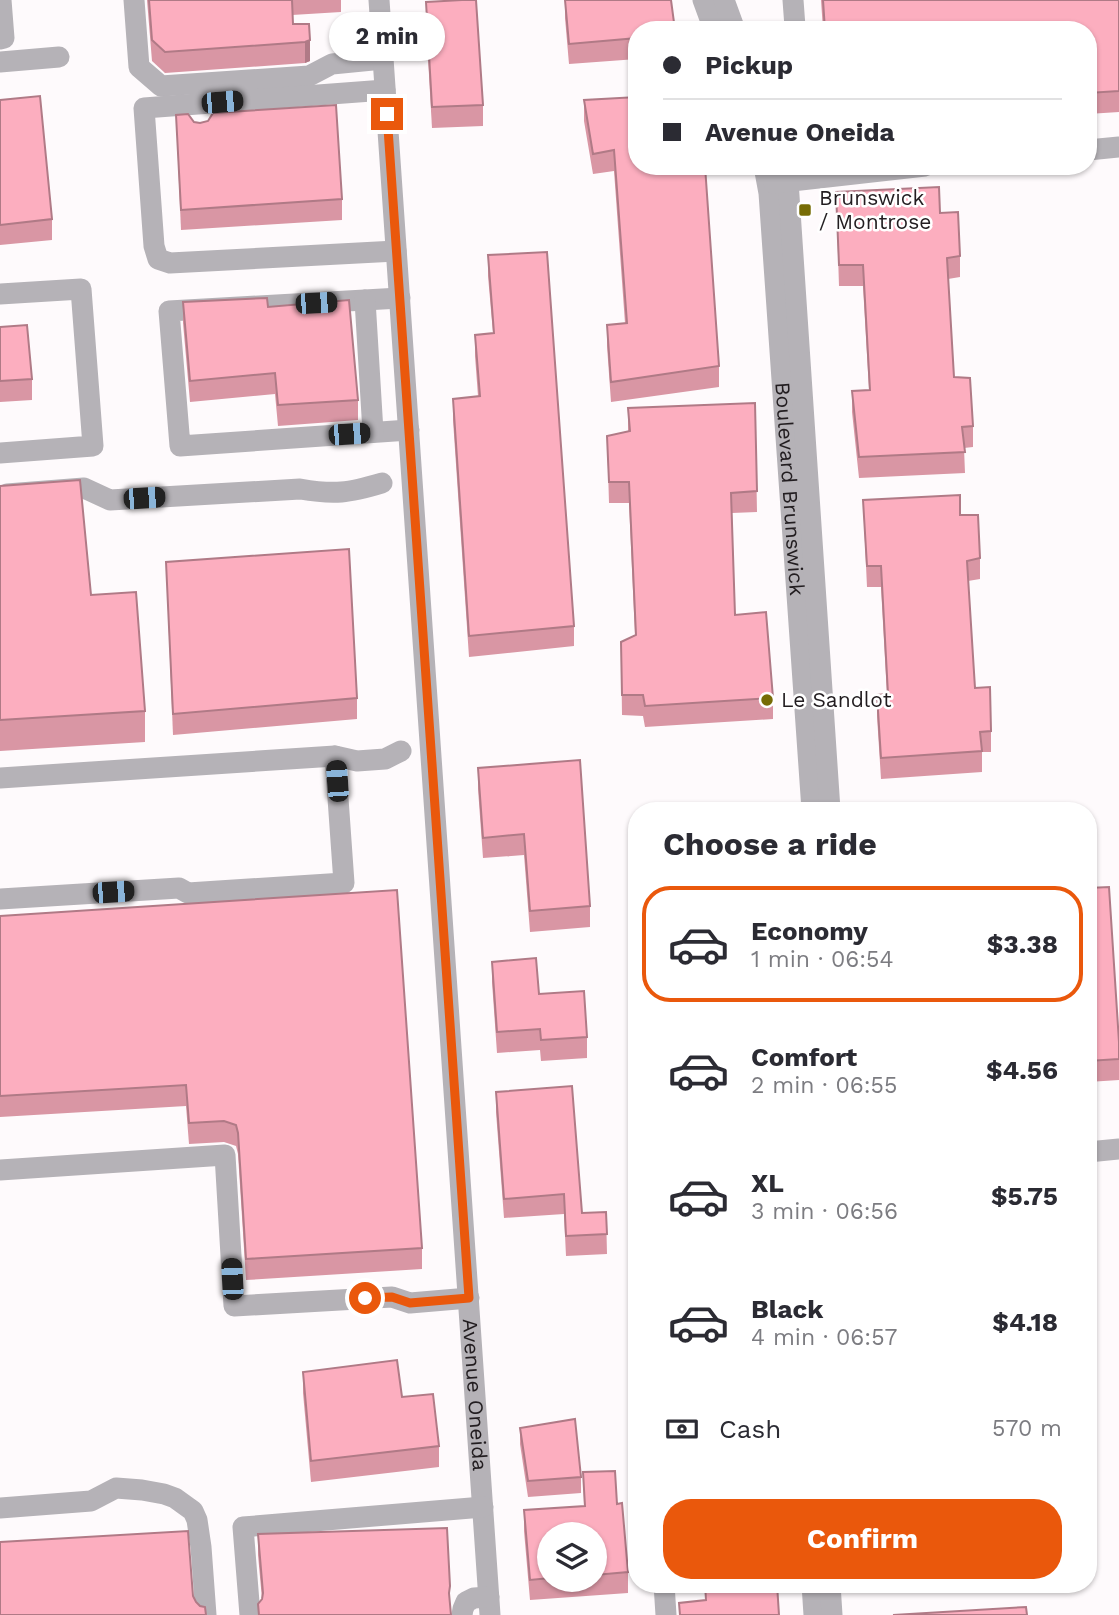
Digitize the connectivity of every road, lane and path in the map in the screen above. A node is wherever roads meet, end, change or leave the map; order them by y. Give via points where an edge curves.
1 (1, 0) edge
2 (134, 0) edge
3 (379, 0) edge
4 (703, 0) edge
5 (724, 0) edge
6 (793, 0) edge
7 (711, 21) edge
8 (732, 21) edge
9 (795, 21) edge
10 (0, 39) edge
11 (59, 57) dead end
12 (383, 59) junction
13 (0, 62) edge
14 (385, 90) junction
15 (1119, 147) edge
16 (1097, 149) edge
17 (776, 175) edge
18 (776, 175) edge
19 (396, 251) junction
20 (0, 294) edge
21 (400, 298) junction
22 (365, 300) junction
23 (409, 430) junction
24 (373, 432) junction
25 (0, 453) edge
26 (412, 480) junction
27 (0, 498) edge
28 (431, 749) junction
29 (335, 755) junction
30 (0, 778) edge
31 (812, 802) edge
32 (829, 802) edge
33 (0, 900) edge
34 (1119, 1149) edge
35 (1097, 1151) edge
36 (0, 1170) edge
37 (469, 1298) junction
38 (483, 1507) junction
39 (0, 1508) edge
40 (665, 1593) edge
41 (813, 1593) edge
42 (831, 1593) edge
43 (490, 1606) edge
44 (206, 1615) edge
45 (250, 1615) edge
46 (462, 1615) edge
47 (666, 1615) edge
48 (814, 1615) edge
49 (832, 1615) edge

1 - 10 street via 4,38
2 - 12 street via 139,67 161,86 309,76 332,64
3 - 12 street, Avenue Oneida
4 - 7 street
5 - 8 street
6 - 9 street
11 - 13 street
12 - 14 street, Avenue Oneida
14 - 19 street, Avenue Oneida
14 - 19 street via 199,111 144,108 158,260
15 - 16 street
17 - 31 street, Boulevard Brunswick
18 - 32 street, Boulevard Brunswick
19 - 21 street, Avenue Oneida
20 - 25 street via 81,289 93,446
21 - 22 street
21 - 23 street, Avenue Oneida
22 - 24 street
22 - 24 street via 169,311 180,446
23 - 24 street
23 - 26 street, Avenue Oneida
26 - 27 street via 382,483 351,478 300,489 110,500 84,488
26 - 28 street, Avenue Oneida
28 - 29 street via 401,751 384,744 353,746
28 - 37 street, Avenue Oneida
29 - 30 street
29 - 33 street via 344,883
34 - 35 street
36 - 37 street via 225,1155 233,1306 392,1297 410,1303
37 - 38 street, Avenue Oneida
38 - 43 street, Avenue Oneida
38 - 45 street via 243,1527
39 - 44 street via 90,1501 116,1489 175,1498 186,1504 197,1520
40 - 47 street
41 - 48 street
42 - 49 street
43 - 46 street via 474,1598 466,1602

